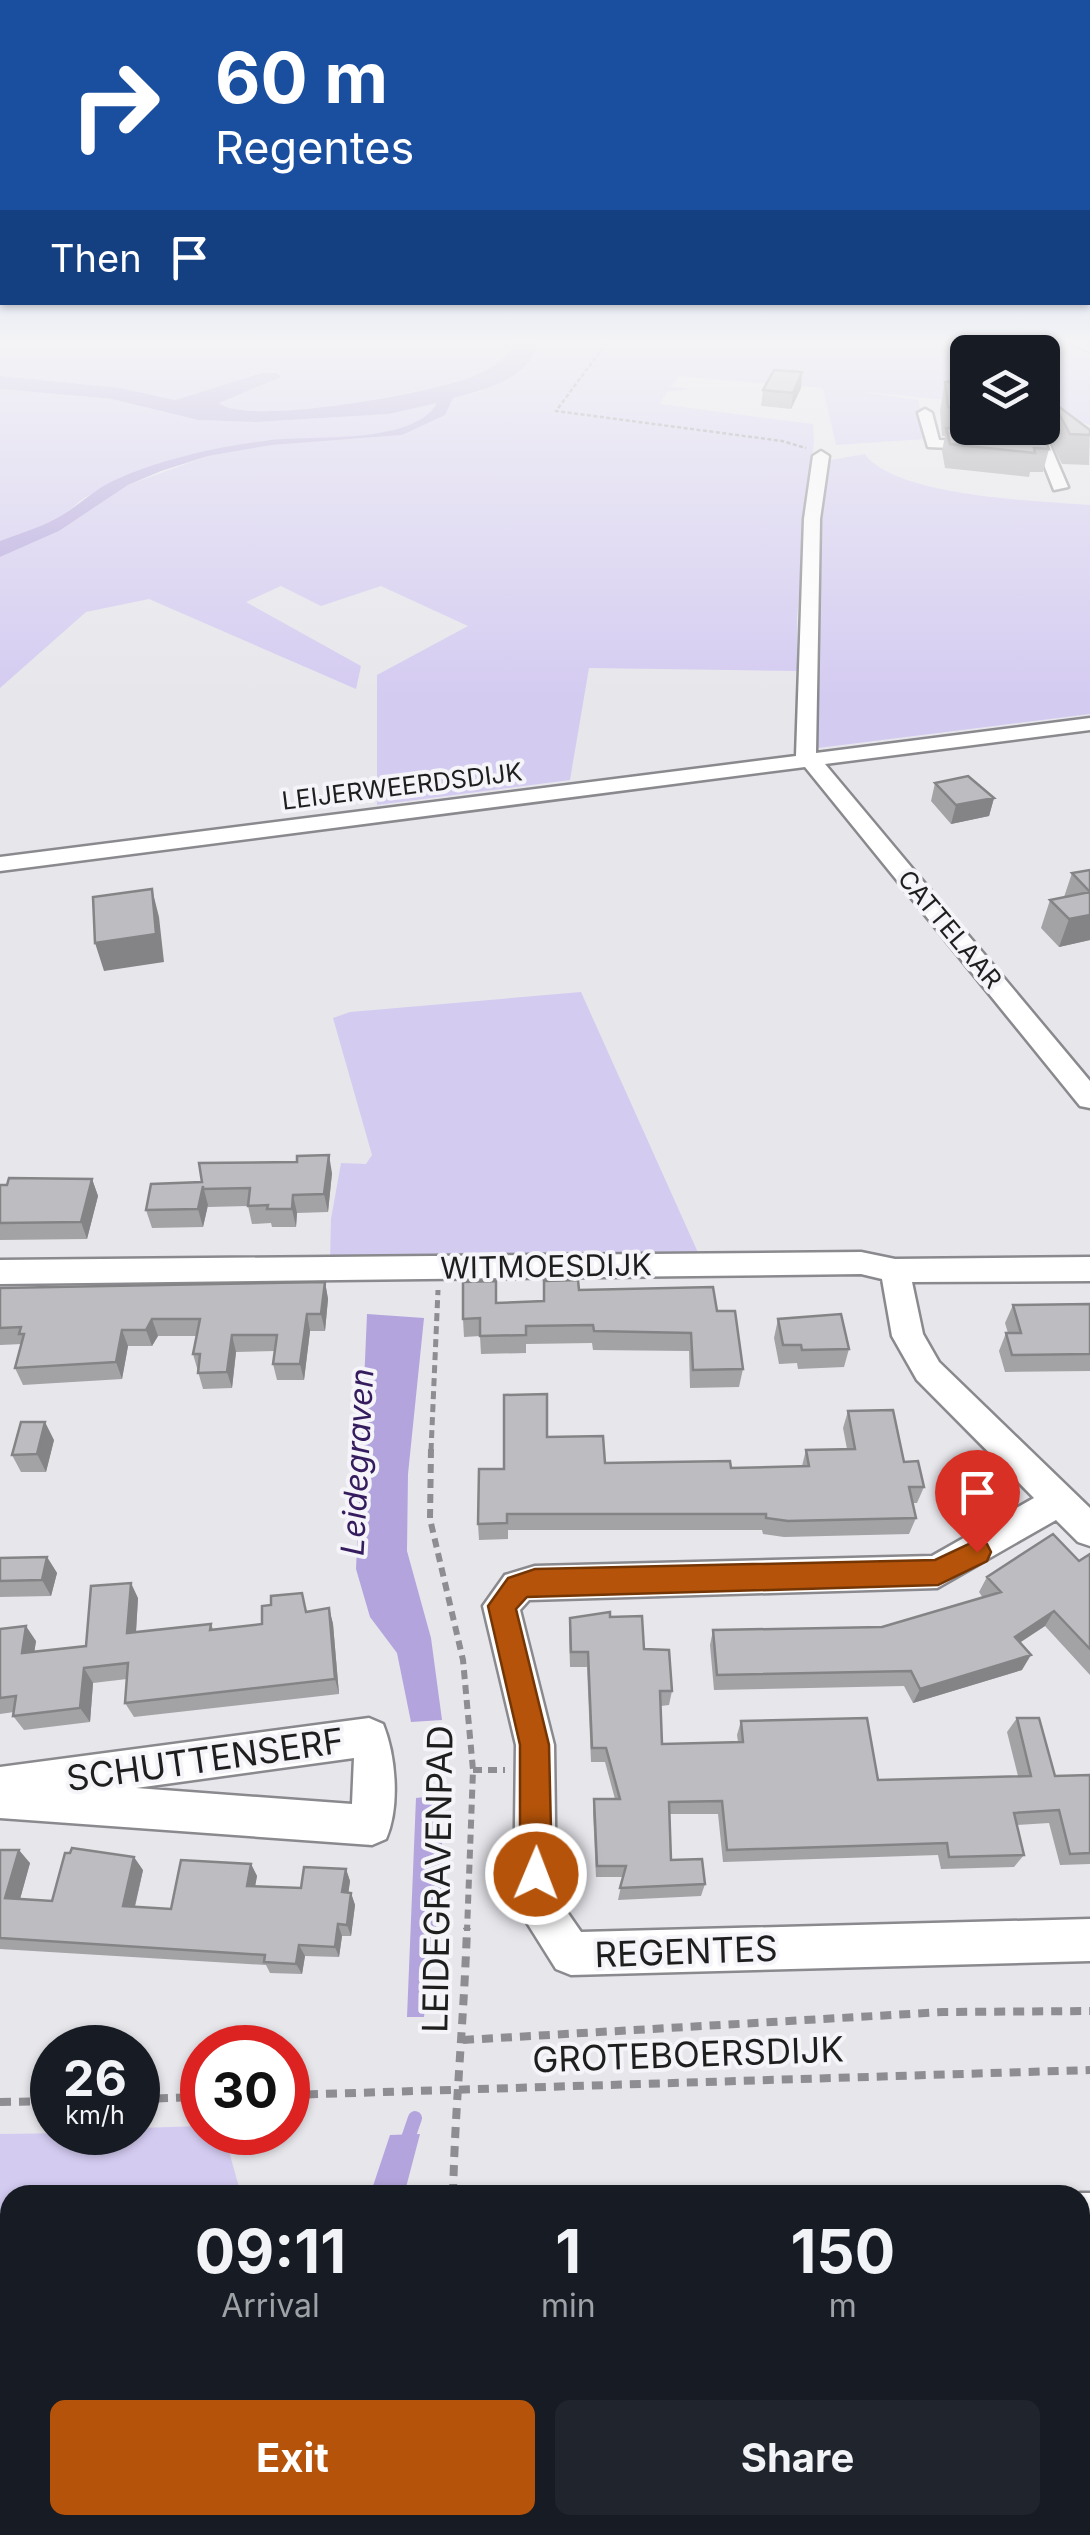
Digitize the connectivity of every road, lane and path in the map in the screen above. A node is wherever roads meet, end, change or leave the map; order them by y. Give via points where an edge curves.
1 (814, 460) edge
2 (1051, 460) edge
3 (1060, 486) dead end
4 (1090, 724) edge
5 (811, 760) junction
6 (0, 864) edge
7 (1090, 1098) edge
8 (440, 1267) junction
9 (1090, 1269) edge
10 (0, 1272) edge
11 (895, 1272) junction
12 (1058, 1501) junction
13 (1090, 1532) edge
14 (0, 1788) edge
15 (0, 1798) edge
16 (1090, 1940) edge
17 (1090, 2011) edge
18 (463, 2040) junction
19 (1090, 2070) edge
20 (454, 2090) junction
21 (310, 2094) edge
22 (30, 2101) edge
23 (0, 2102) edge
24 (453, 2185) edge

1 - 5 street via 804,675 804,752
2 - 3 street
4 - 5 street, LEIJERWEERDSDIJK
5 - 6 street, LEIJERWEERDSDIJK
5 - 7 street, CATTELAAR
8 - 10 street, WITMOESDIJK
8 - 11 street, WITMOESDIJK via 861,1263
8 - 18 path, LEIDEGRAVENPAD via 430,1519 463,1660 473,1770
9 - 11 street, WITMOESDIJK
11 - 12 street via 908,1336 928,1370
12 - 13 street
12 - 16 street, REGENTES via 938,1572 535,1582 518,1587 502,1606 535,1745 536,1902 572,1954
14 - 15 street, SCHUTTENSERF via 369,1737 373,1758 372,1825
17 - 18 path via 943,2012
18 - 20 path, LEIDEGRAVENPAD
19 - 20 path, GROTEBOERSDIJK
20 - 21 path, GROTEBOERSDIJK
20 - 24 path, LEIDEGRAVENPAD
22 - 23 path

